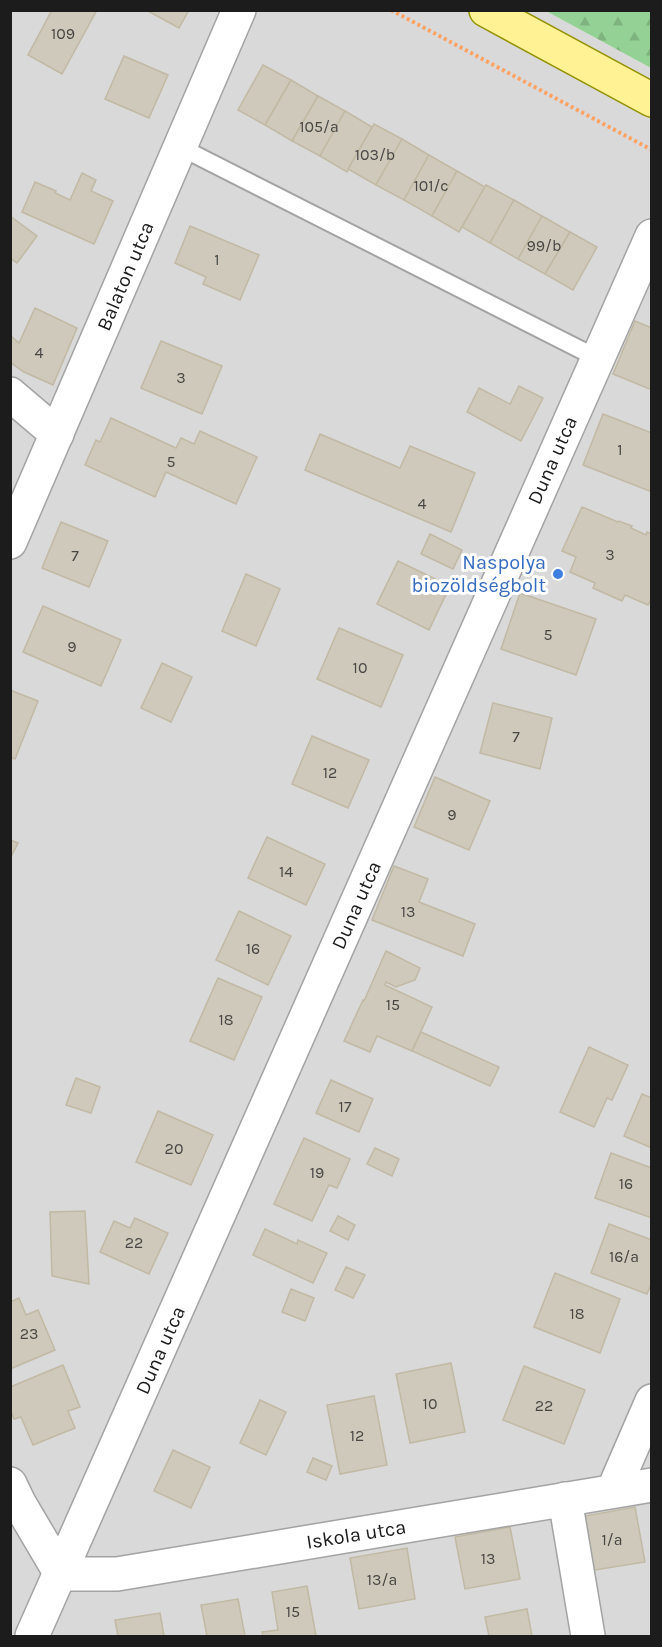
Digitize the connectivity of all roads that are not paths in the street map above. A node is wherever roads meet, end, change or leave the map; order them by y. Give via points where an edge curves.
1 (238, 10) edge
2 (486, 10) edge
3 (651, 100) edge
4 (180, 147) junction
5 (651, 236) edge
6 (597, 358) junction
7 (10, 394) edge
8 (57, 434) junction
9 (10, 542) edge
10 (651, 1401) edge
11 (10, 1484) edge
12 (651, 1485) edge
13 (613, 1491) junction
14 (565, 1499) junction
15 (61, 1574) junction
16 (33, 1636) edge
17 (588, 1636) edge

1 - 4 street, Balaton utca
2 - 3 main road
4 - 6 lane
4 - 8 street, Balaton utca
5 - 6 street, Duna utca
6 - 15 street, Duna utca
7 - 8 street
8 - 9 street, Balaton utca
10 - 13 street
11 - 15 street
12 - 13 street, Iskola utca
13 - 14 street, Iskola utca
14 - 15 street, Iskola utca via 117,1574
14 - 17 street
15 - 16 street, Duna utca

